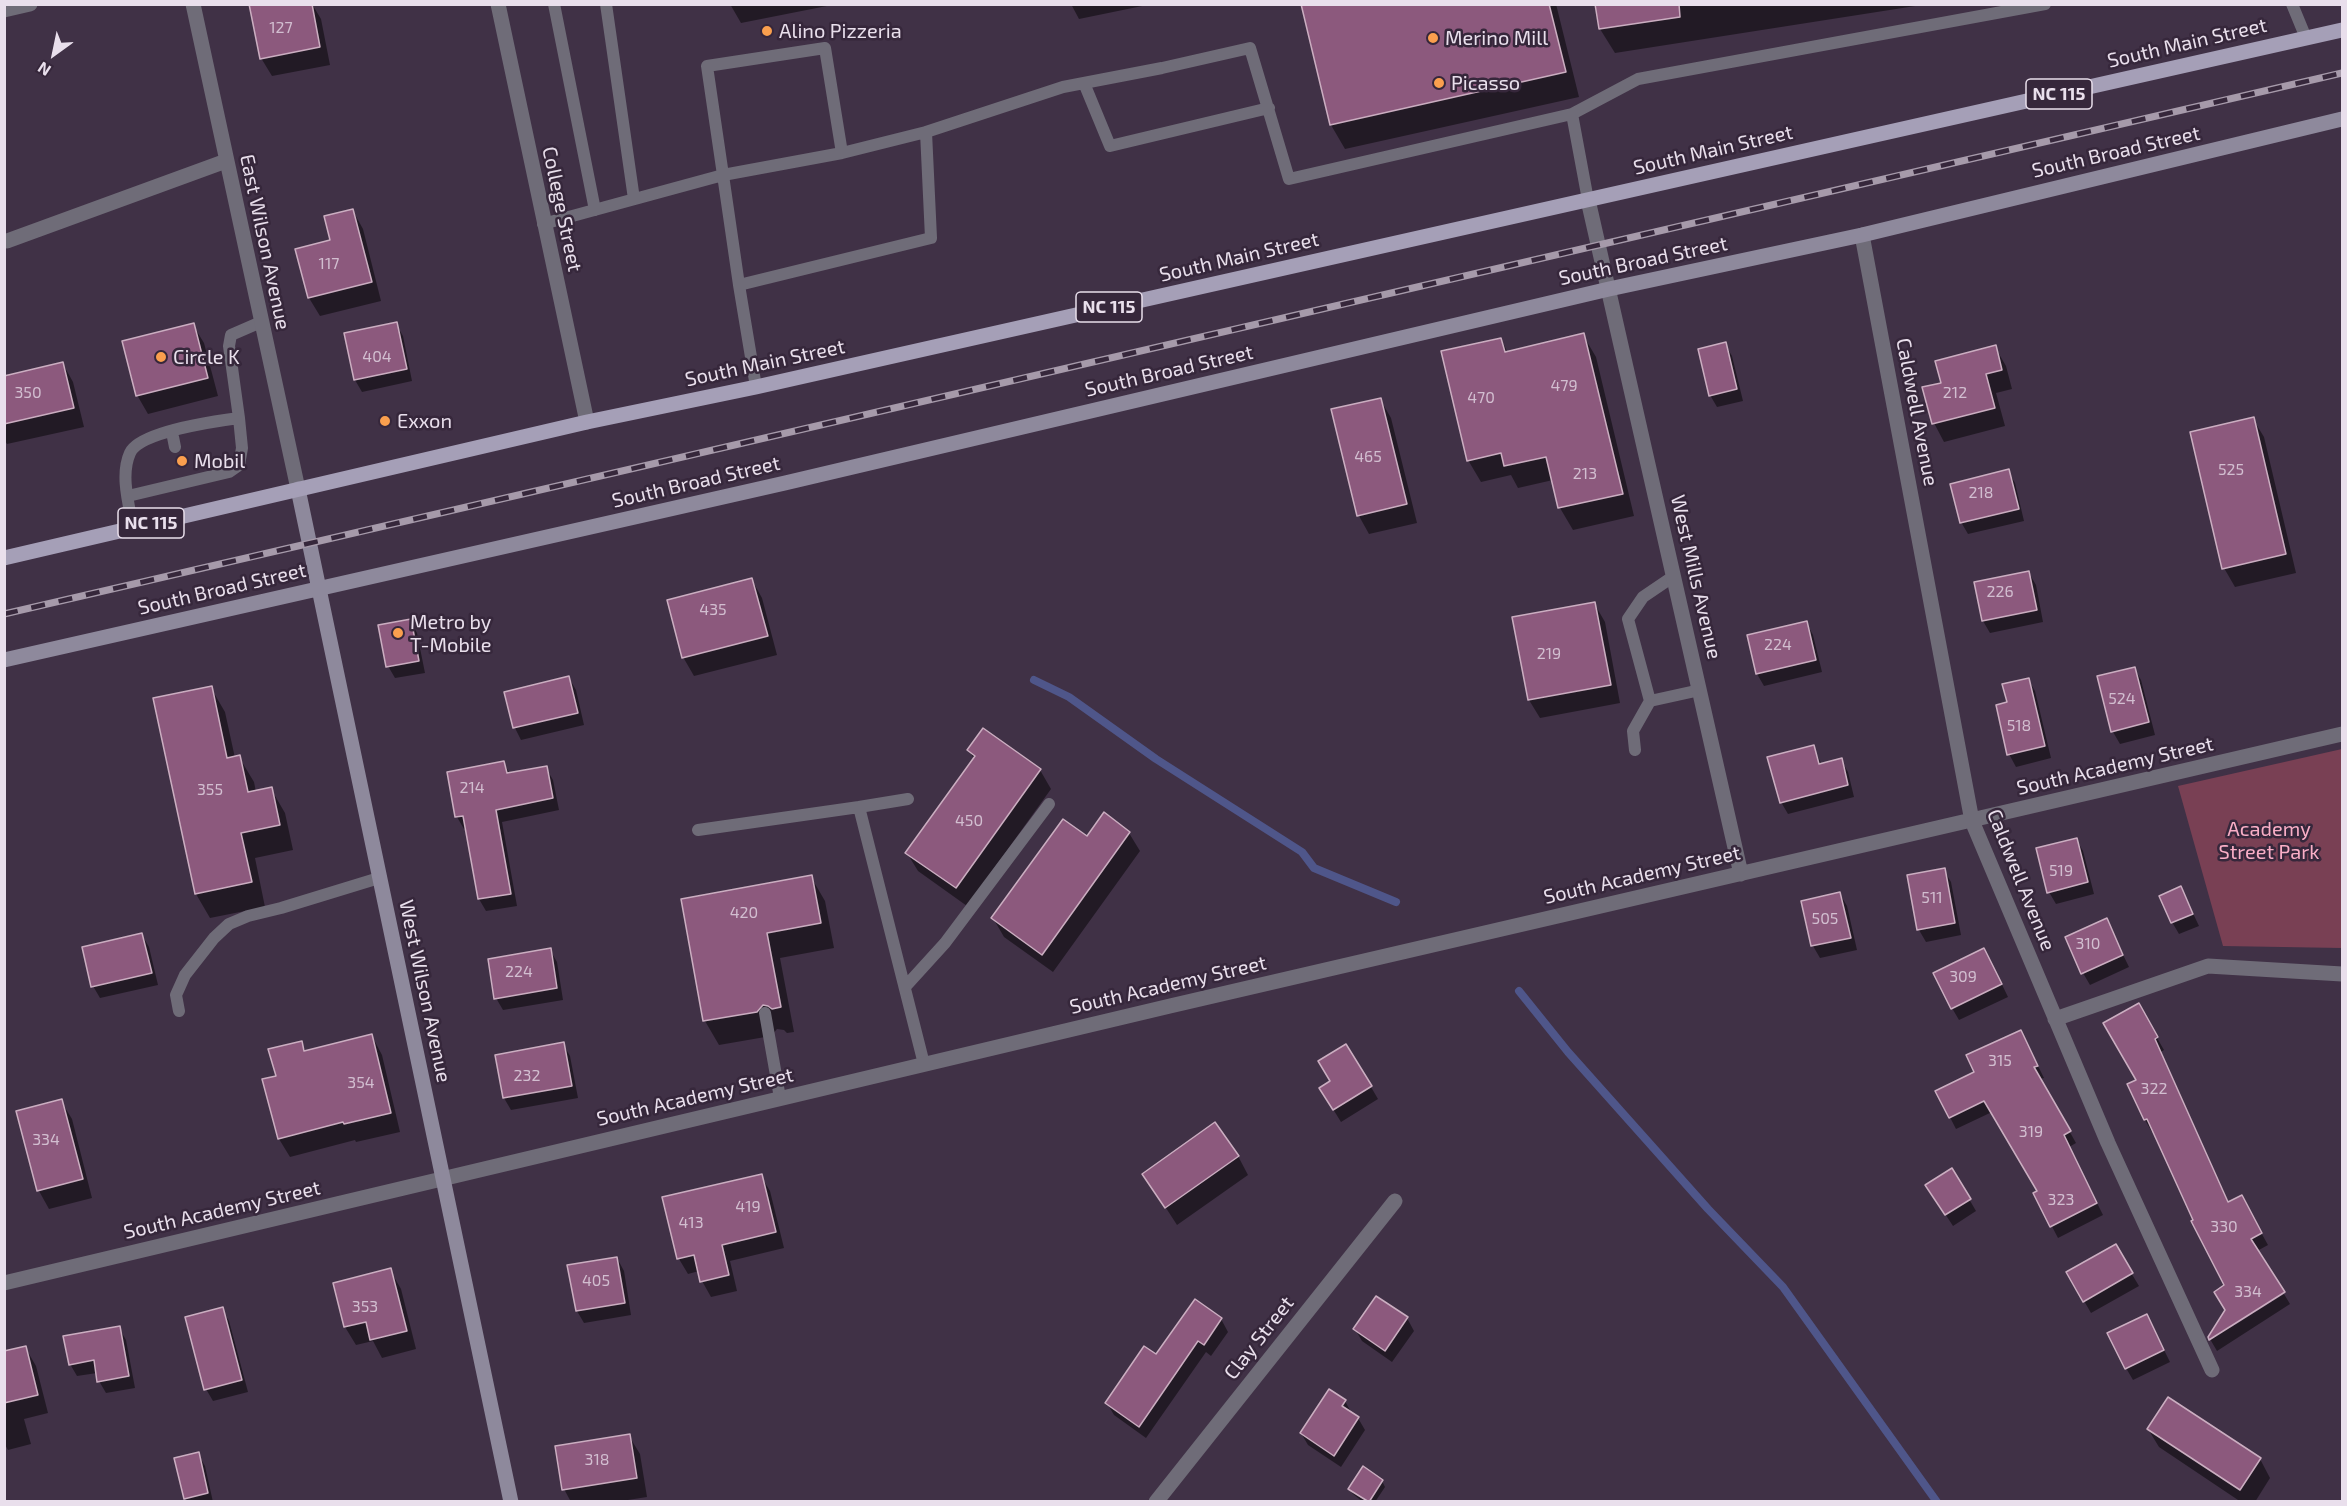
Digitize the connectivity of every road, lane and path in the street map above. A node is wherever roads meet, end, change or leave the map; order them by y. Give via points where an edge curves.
1 (30, 4) edge
2 (193, 4) edge
3 (498, 4) edge
4 (554, 4) edge
5 (606, 4) edge
6 (2045, 4) edge
7 (2292, 4) edge
8 (4, 10) edge
9 (2343, 30) edge
10 (2306, 38) junction
11 (1084, 83) junction
12 (1269, 108) junction
13 (1572, 114) junction
14 (2343, 119) edge
15 (926, 132) junction
16 (842, 153) junction
17 (226, 161) junction
18 (723, 175) junction
19 (634, 199) junction
20 (1588, 200) junction
21 (595, 210) junction
22 (543, 224) junction
23 (1862, 235) junction
24 (7, 241) dead end
25 (739, 285) junction
26 (1609, 289) junction
27 (261, 322) junction
28 (756, 387) junction
29 (239, 418) junction
30 (587, 422) junction
31 (172, 432) junction
32 (175, 447) dead end
33 (298, 489) junction
34 (128, 496) junction
35 (133, 527) junction
36 (4, 558) edge
37 (1674, 576) junction
38 (318, 589) junction
39 (4, 660) edge
40 (1700, 690) junction
41 (1650, 701) junction
42 (2343, 734) edge
43 (1635, 750) dead end
44 (908, 799) dead end
45 (1049, 804) dead end
46 (859, 807) junction
47 (1971, 821) junction
48 (698, 830) dead end
49 (1741, 874) junction
50 (379, 878) junction
51 (2343, 974) edge
52 (905, 987) junction
53 (179, 1011) dead end
54 (765, 1013) dead end
55 (2055, 1019) junction
56 (924, 1064) junction
57 (780, 1098) junction
58 (444, 1178) junction
59 (1395, 1201) dead end
60 (4, 1283) edge
61 (2212, 1370) dead end
62 (512, 1502) edge
63 (1156, 1502) edge

1 - 8 street
2 - 17 street, East Wilson Avenue
3 - 22 street, College Street
4 - 21 lane
5 - 19 lane
6 - 13 lane via 1638,79
7 - 10 lane
9 - 10 main road, South Main Street / NC 115
10 - 20 main road, South Main Street / NC 115
11 - 12 lane via 1110,146
11 - 12 lane via 1250,48
11 - 15 lane
12 - 13 lane via 1289,179
13 - 20 lane
14 - 23 street, South Broad Street
15 - 16 lane
15 - 25 lane via 931,238
16 - 18 lane
16 - 18 lane via 825,48 706,66
17 - 24 street
17 - 27 street, East Wilson Avenue
18 - 19 lane
18 - 25 lane
19 - 21 lane
20 - 26 street, West Mills Avenue
20 - 28 main road, South Main Street / NC 115
21 - 22 lane
22 - 30 street, College Street
23 - 26 street, South Broad Street
23 - 47 street, Caldwell Avenue
25 - 28 lane
26 - 37 street, West Mills Avenue
26 - 38 street, South Broad Street
27 - 29 lane via 231,335 229,346
27 - 33 street, East Wilson Avenue
28 - 30 main road, South Main Street / NC 115
29 - 31 lane
29 - 34 lane via 239,465 229,472 181,480
30 - 33 main road, South Main Street / NC 115
31 - 32 lane
31 - 34 lane via 138,443 130,453 126,470
33 - 35 main road, South Main Street / NC 115
33 - 38 street, West Wilson Avenue
34 - 35 lane
35 - 36 main road, South Main Street / NC 115
37 - 40 street, West Mills Avenue
37 - 41 lane via 1643,597 1628,619
38 - 39 street, South Broad Street
38 - 50 street, West Wilson Avenue
40 - 41 lane
40 - 49 street, West Mills Avenue
41 - 43 lane via 1632,731
42 - 47 street, South Academy Street
44 - 46 lane
45 - 52 lane via 945,943
46 - 48 lane
46 - 52 lane
47 - 49 street, South Academy Street
47 - 55 street, Caldwell Avenue
49 - 56 street, South Academy Street
50 - 53 lane via 229,924 185,975 176,995
50 - 58 street, West Wilson Avenue
51 - 55 street via 2208,966
52 - 56 lane
54 - 57 lane
55 - 61 street, Caldwell Avenue
56 - 57 street, South Academy Street
57 - 58 street, South Academy Street
58 - 60 street, South Academy Street
58 - 62 street, West Wilson Avenue
59 - 63 street, Clay Street

